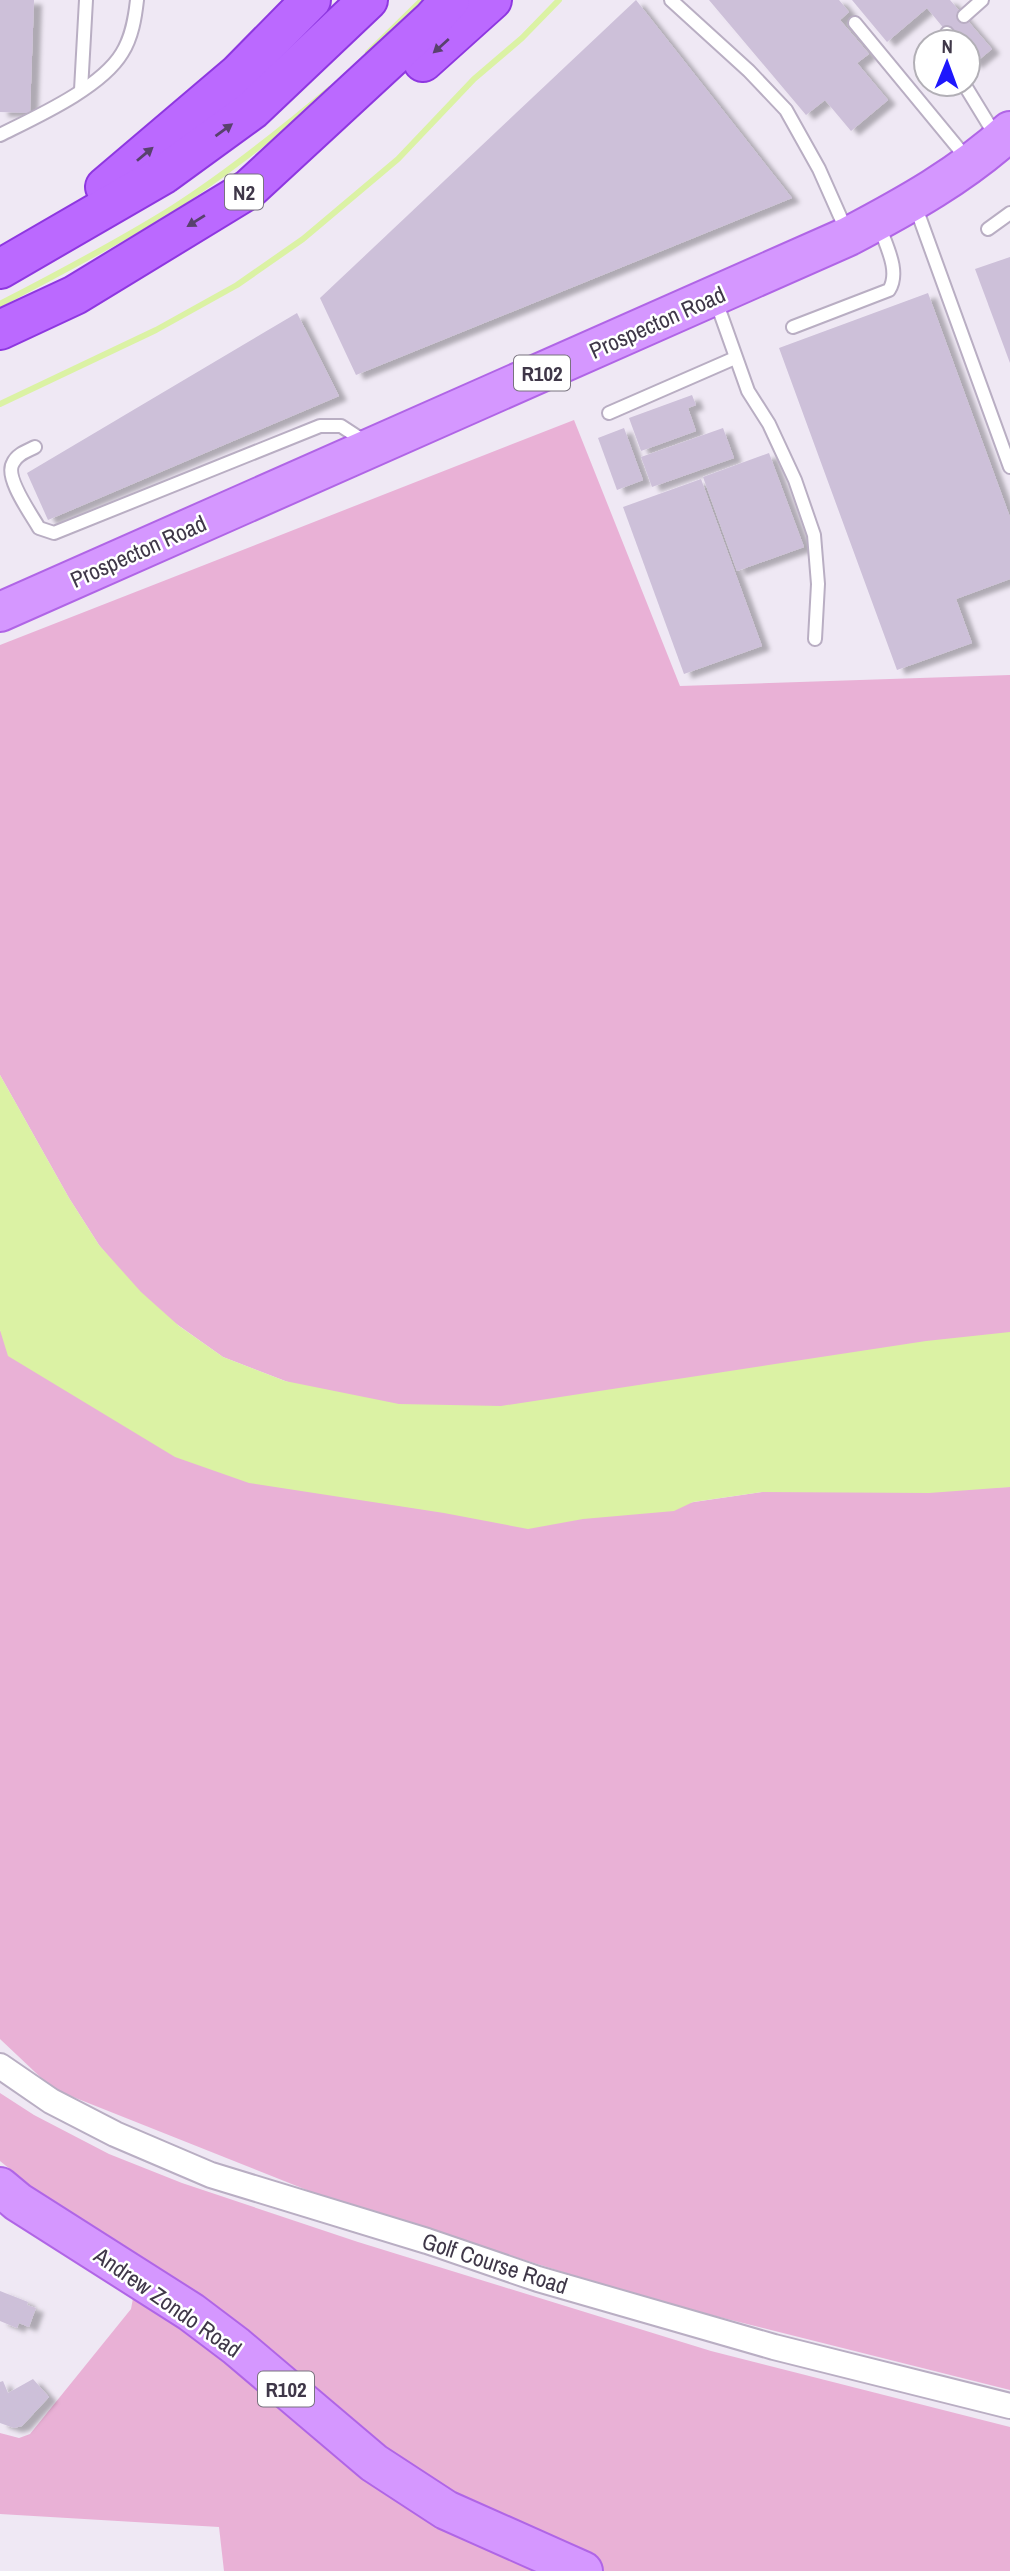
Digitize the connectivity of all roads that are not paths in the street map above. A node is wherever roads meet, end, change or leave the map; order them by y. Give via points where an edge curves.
1 (86, 0) edge
2 (312, 0) edge
3 (368, 0) edge
4 (450, 0) edge
5 (492, 0) edge
6 (671, 0) edge
7 (981, 0) edge
8 (137, 1) edge
9 (964, 16) dead end
10 (855, 23) dead end
11 (81, 90) junction
12 (971, 98) edge
13 (0, 135) edge
14 (993, 145) edge
15 (249, 189) junction
16 (914, 202) junction
17 (1010, 213) edge
18 (863, 228) junction
19 (988, 229) dead end
20 (40, 248) junction
21 (0, 269) edge
22 (715, 297) junction
23 (793, 327) dead end
24 (0, 330) edge
25 (735, 358) junction
26 (609, 414) dead end
27 (35, 447) dead end
28 (373, 448) junction
29 (1010, 467) edge
30 (0, 612) edge
31 (815, 639) dead end
32 (0, 2066) edge
33 (0, 2187) edge
34 (1010, 2406) edge
35 (583, 2571) edge

1 - 11 lane
20 -> 2 highway via 51,230 238,74
20 -> 3 highway via 164,174 252,110
4 - 15 highway, N2
5 -> 15 highway via 385,97
6 - 18 lane via 786,110 818,169
7 - 9 lane
8 - 11 lane via 122,53 106,74
10 - 14 lane
11 - 13 lane
12 - 14 lane
14 - 16 main road, Prospecton Road / R102
15 -> 24 highway, N2 via 75,295
16 - 18 main road, Prospecton Road / R102
16 - 29 lane
17 - 19 lane
18 - 22 main road, Prospecton Road / R102
18 - 23 lane via 895,273 889,290
20 - 21 highway
22 - 25 lane
22 - 28 main road, Prospecton Road / R102
25 - 26 lane
25 - 31 lane via 795,480 814,535 818,584
27 - 28 lane via 13,461 12,481 39,528 54,533 320,426 341,426
28 - 30 main road, Prospecton Road / R102
32 - 34 street, Golf Course Road via 51,2101 211,2175 774,2347
33 - 35 main road, Andrew Zondo Road / R102 via 191,2312 374,2463 446,2510

